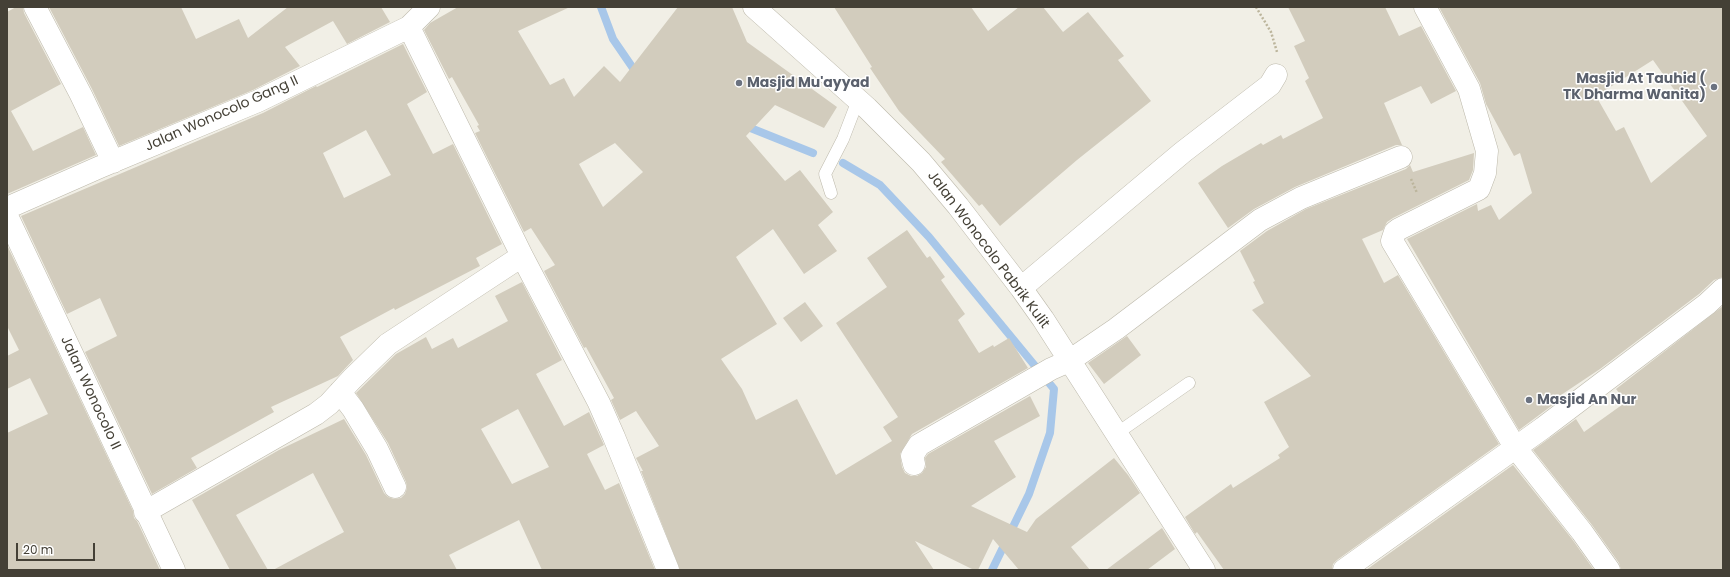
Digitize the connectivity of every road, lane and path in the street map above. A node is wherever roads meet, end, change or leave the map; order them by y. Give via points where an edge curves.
1 (35, 7) edge
2 (429, 7) edge
3 (754, 7) edge
4 (1256, 7) edge
5 (1425, 7) edge
6 (409, 27) junction
7 (1276, 75) joint
8 (858, 100) junction
9 (1401, 157) joint
10 (113, 162) junction
11 (831, 193) dead end
12 (7, 208) edge
13 (1428, 215) junction
14 (7, 216) edge
15 (522, 256) junction
16 (1021, 288) junction
17 (1723, 289) edge
18 (1060, 365) junction
19 (1189, 383) dead end
20 (340, 392) junction
21 (1116, 434) junction
22 (1514, 447) junction
23 (914, 464) dead end
24 (395, 487) dead end
25 (146, 512) junction
26 (174, 570) edge
27 (668, 570) edge
28 (1204, 570) edge
29 (1344, 570) edge
30 (1609, 570) edge

1 - 10 street
2 - 6 street, Jalan Wonocolo Gang II
3 - 8 street, Jalan Wonocolo Pabrik Kulit
4 - 7 path via 1271,32 1277,49
5 - 13 street via 1469,89 1487,151 1486,173 1479,189
6 - 10 street, Jalan Wonocolo Gang II via 258,100
6 - 15 street
7 - 16 street via 1270,85 1183,152
8 - 11 lane via 825,174
8 - 16 street, Jalan Wonocolo Pabrik Kulit via 921,162
9 - 13 path
9 - 18 street via 1301,198 1260,220 1116,329
10 - 12 street, Jalan Wonocolo Gang II
13 - 22 street via 1399,229 1392,241
14 - 25 street, Jalan Wonocolo II
15 - 20 street via 388,344
15 - 27 street via 608,423
16 - 18 street, Jalan Wonocolo Pabrik Kulit
17 - 22 street via 1707,304
18 - 21 street, Jalan Wonocolo Pabrik Kulit
18 - 23 street via 919,445 912,456
19 - 21 lane
20 - 24 street via 377,449
20 - 25 street via 316,414
21 - 28 street, Jalan Wonocolo Pabrik Kulit
22 - 29 street
22 - 30 street
25 - 26 street, Jalan Wonocolo II

